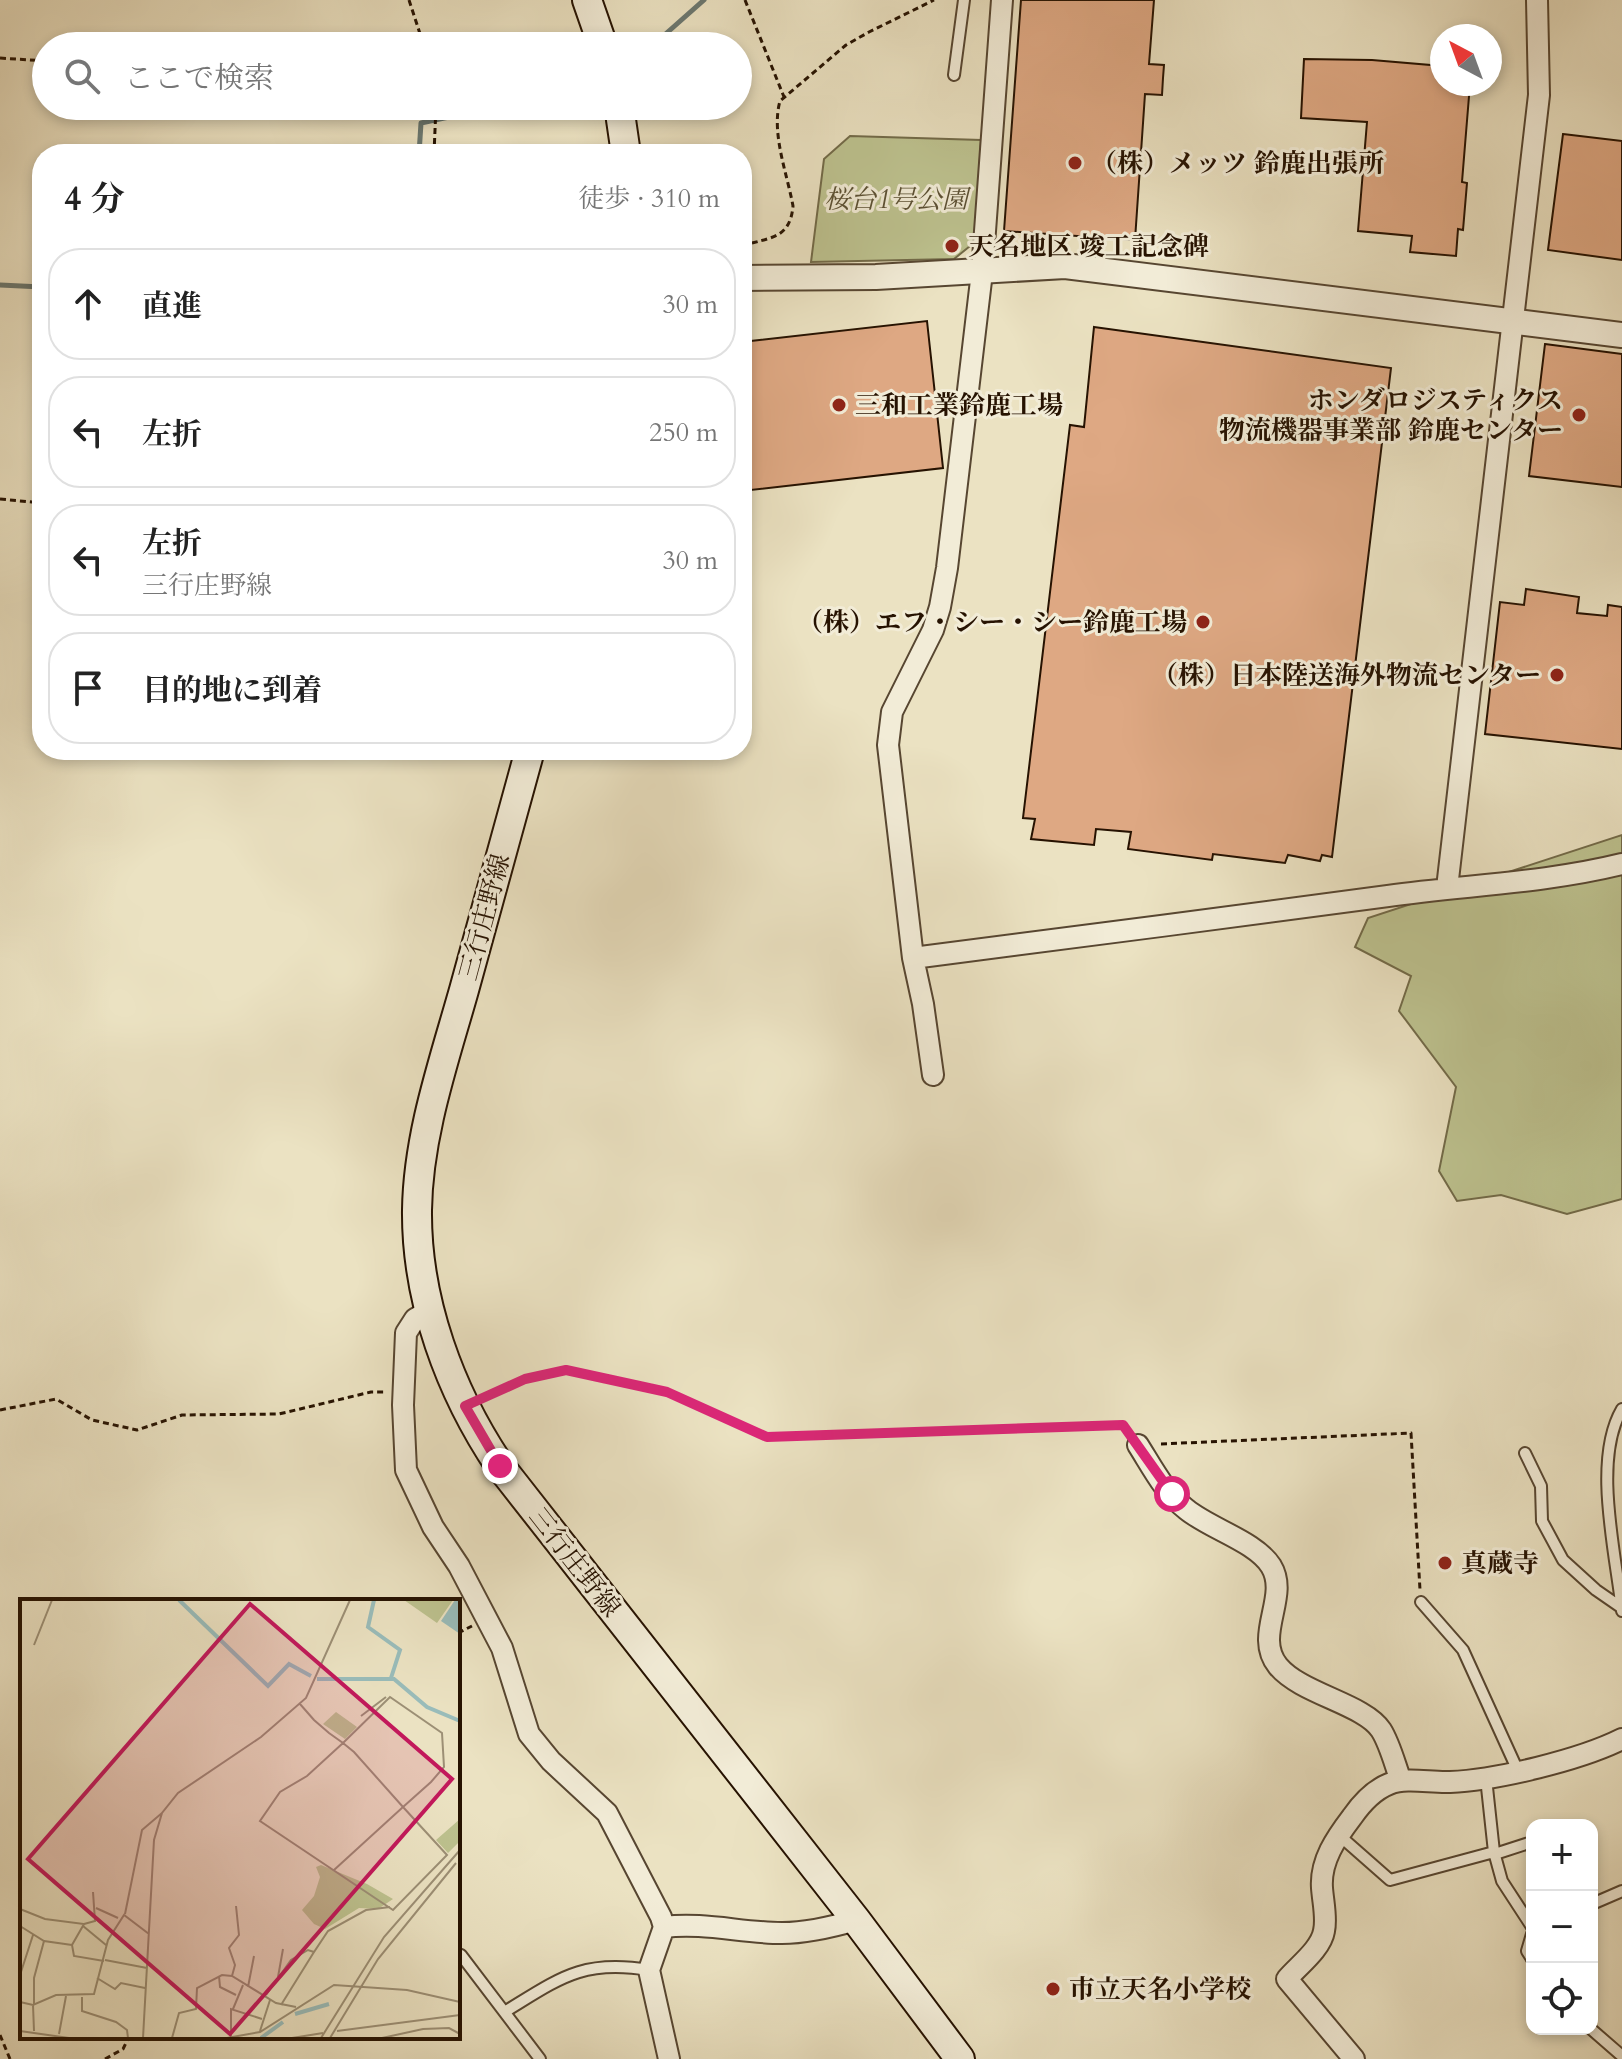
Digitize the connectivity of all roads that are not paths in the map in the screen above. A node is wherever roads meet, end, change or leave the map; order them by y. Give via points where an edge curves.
1 (587, 0) edge
2 (964, 0) edge
3 (1002, 0) edge
4 (1537, 0) edge
5 (598, 32) edge
6 (954, 75) dead end
7 (621, 120) edge
8 (625, 144) edge
9 (982, 272) junction
10 (752, 278) edge
11 (1513, 322) junction
12 (1622, 335) edge
13 (527, 760) edge
14 (1622, 864) edge
15 (1447, 888) junction
16 (913, 958) junction
17 (933, 1075) dead end
18 (429, 1311) junction
19 (1622, 1409) edge
20 (1138, 1445) road end
21 (1525, 1453) dead end
22 (1421, 1602) road end
23 (1622, 1610) edge
24 (1622, 1739) edge
25 (1518, 1771) junction
26 (1486, 1778) junction
27 (1401, 1781) junction
28 (1340, 1836) junction
29 (1526, 1844) edge
30 (1495, 1853) junction
31 (1622, 1891) edge
32 (1598, 1901) edge
33 (1526, 1918) edge
34 (856, 1920) junction
35 (664, 1927) junction
36 (460, 1956) edge
37 (649, 1970) junction
38 (506, 2011) junction
39 (1598, 2035) edge
40 (1622, 2056) edge
41 (540, 2059) edge
42 (669, 2059) edge
43 (960, 2059) edge
44 (1354, 2059) edge

1 - 5 main road
2 - 6 lane
3 - 9 street
4 - 11 street via 1539,95
7 - 8 main road
9 - 10 street
9 - 11 street via 1065,266
9 - 16 street via 940,607 895,703 888,745
11 - 12 street
11 - 15 street
13 - 18 main road, 三行庄野線 via 435,1093 423,1155 417,1210
14 - 15 street via 1539,880
15 - 16 street
16 - 17 street
18 - 34 main road, 三行庄野線 via 451,1377 500,1466
18 - 35 street via 406,1333 406,1470 502,1648 529,1734 607,1813
19 - 23 lane via 1606,1472
20 - 27 street via 1182,1507 1269,1562 1277,1586 1268,1635 1276,1664 1296,1681 1372,1719
21 - 23 lane via 1541,1486 1542,1521 1563,1560
22 - 25 lane via 1463,1650
24 - 25 street
25 - 26 street
26 - 27 street
26 - 30 lane
27 - 28 street via 1369,1798
28 - 30 lane via 1390,1880
28 - 44 street via 1321,1876 1324,1932 1287,1979
29 - 30 lane
30 - 33 lane via 1502,1881
31 - 32 lane
34 - 35 street via 782,1933 686,1924
34 - 43 main road, 三行庄野線
35 - 37 street
36 - 38 lane
37 - 38 lane via 620,1965 590,1968
37 - 42 street
38 - 41 lane
39 - 40 lane

